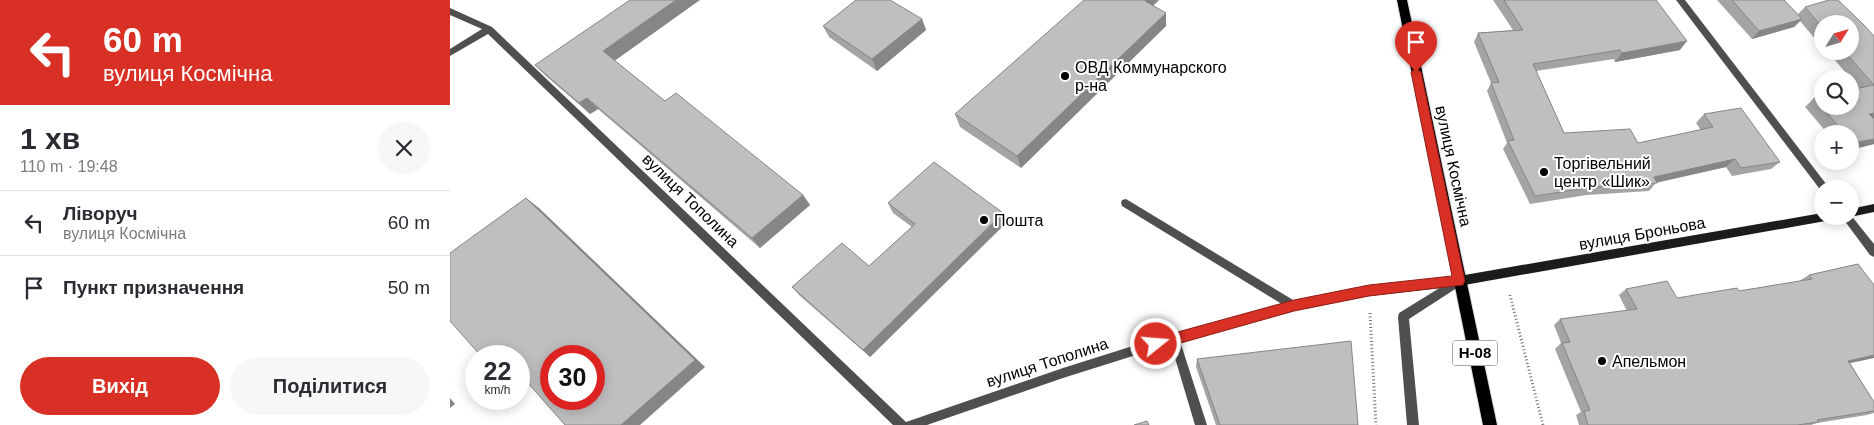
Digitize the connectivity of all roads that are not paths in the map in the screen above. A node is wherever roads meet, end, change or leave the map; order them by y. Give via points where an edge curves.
1 (1402, 0) edge
2 (1680, 0) edge
3 (450, 11) edge
4 (489, 29) junction
5 (450, 53) edge
6 (1818, 180) edge
7 (1126, 203) dead end
8 (1874, 208) edge
9 (1859, 211) edge
10 (1814, 219) edge
11 (1853, 225) edge
12 (1874, 252) edge
13 (1459, 281) junction
14 (1294, 306) junction
15 (1174, 338) junction
16 (901, 425) edge
17 (910, 425) edge
18 (1201, 425) edge
19 (1413, 425) edge
20 (1490, 425) edge

1 - 13 main road, вулиця Космічна / Н-08
2 - 6 street
3 - 4 street, вулиця Тополина
4 - 5 street
4 - 16 street, вулиця Тополина
7 - 14 street
8 - 9 street
10 - 13 street, вулиця Броньова
11 - 12 street
13 - 14 street, вулиця Тополина via 1369,291
13 - 19 street via 1403,317
13 - 20 main road, вулиця Космічна / Н-08
14 - 15 street, вулиця Тополина
15 - 17 street, вулиця Тополина
15 - 18 street

